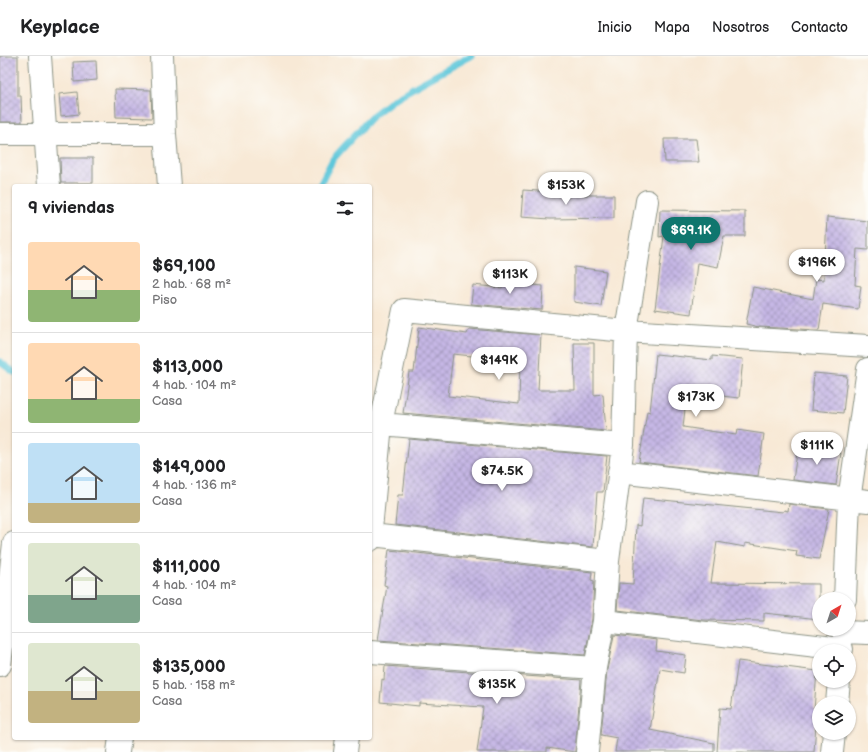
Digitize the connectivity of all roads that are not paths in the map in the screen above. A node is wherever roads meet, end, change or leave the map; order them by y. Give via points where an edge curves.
1 (40, 56) edge
2 (162, 56) edge
3 (0, 134) edge
4 (165, 134) junction
5 (46, 135) junction
6 (49, 184) edge
7 (169, 184) edge
8 (647, 201) dead end
9 (626, 332) junction
10 (868, 346) edge
11 (868, 374) edge
12 (382, 424) junction
13 (623, 445) junction
14 (619, 472) junction
15 (858, 501) edge
16 (372, 519) edge
17 (372, 538) edge
18 (12, 560) edge
19 (608, 561) junction
20 (846, 592) edge
21 (604, 621) junction
22 (868, 633) edge
23 (842, 640) edge
24 (372, 652) edge
25 (0, 665) edge
26 (595, 668) junction
27 (120, 740) edge
28 (347, 740) edge
29 (833, 740) edge
30 (118, 752) edge
31 (345, 752) edge
32 (586, 752) edge
33 (832, 752) edge

1 - 5 street
2 - 4 street
3 - 5 street
4 - 5 street
4 - 7 street
5 - 6 street
8 - 9 street
9 - 10 street
9 - 12 street via 404,310
9 - 13 street
11 - 15 street
12 - 13 street
12 - 16 street
13 - 14 street
14 - 15 street
14 - 19 street
15 - 20 street
17 - 19 street
18 - 25 street
19 - 21 street
21 - 23 street
21 - 26 street
22 - 23 street
24 - 26 street
26 - 32 street
27 - 30 street
28 - 31 street
29 - 33 street

